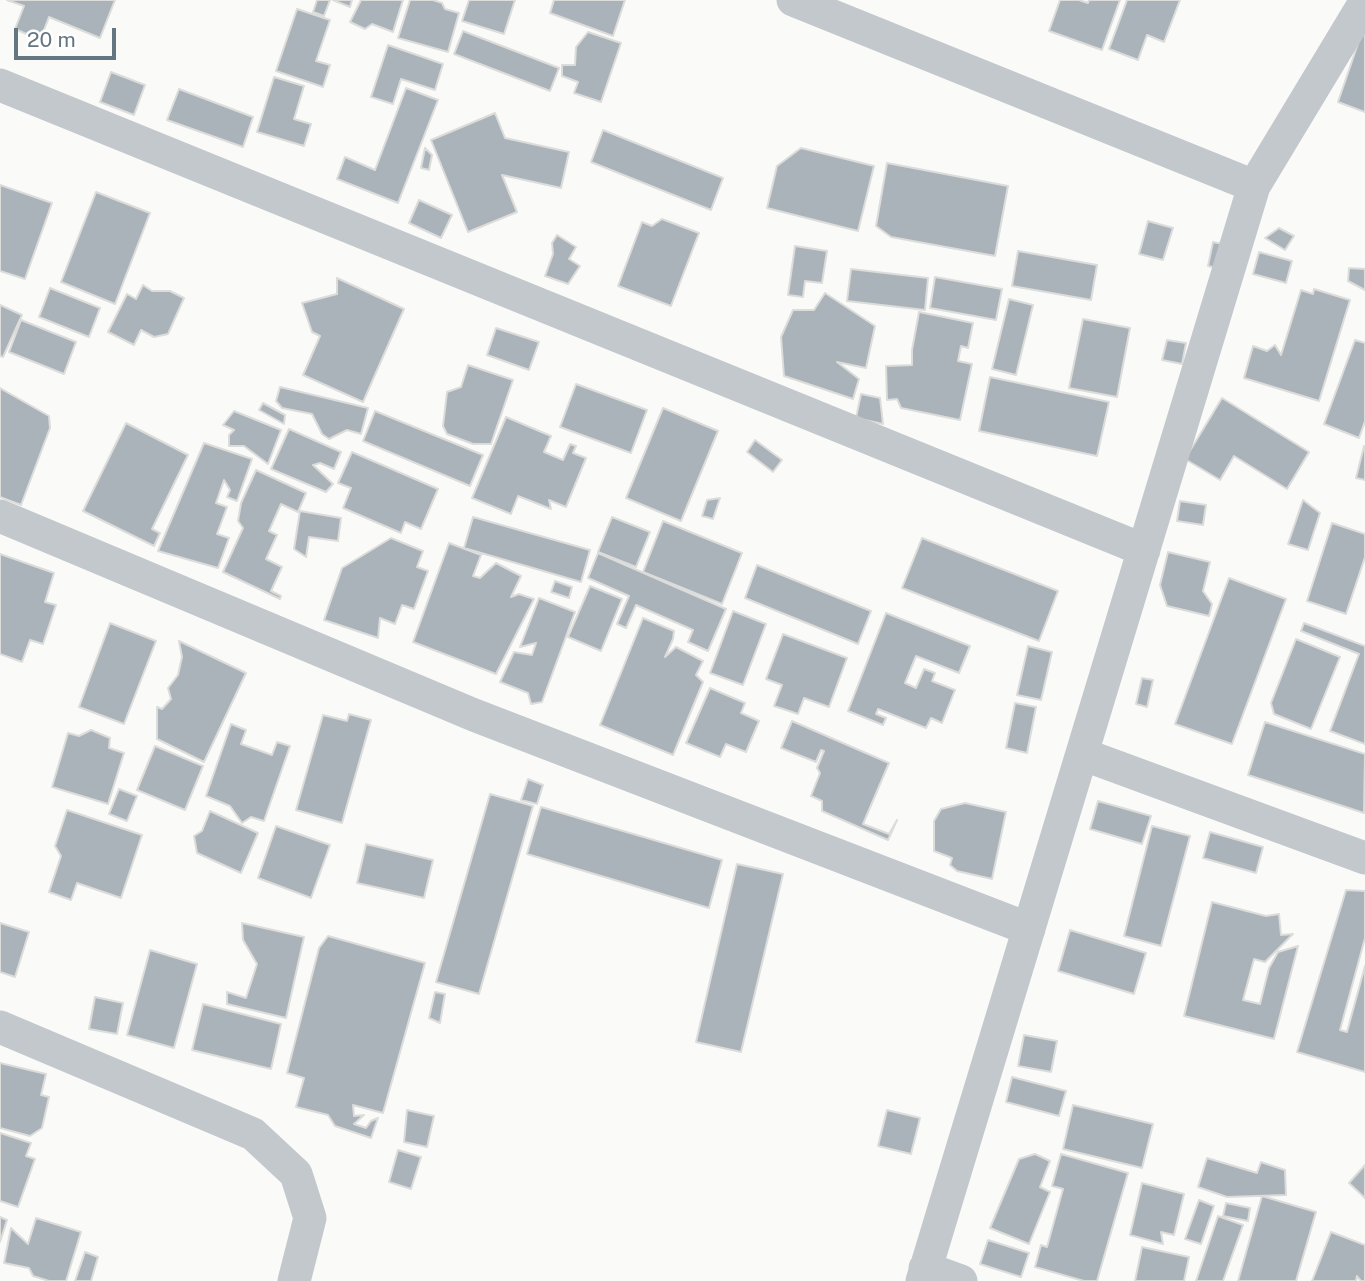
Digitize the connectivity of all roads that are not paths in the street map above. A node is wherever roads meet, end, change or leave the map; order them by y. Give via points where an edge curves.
1 (793, 0) edge
2 (1365, 2) edge
3 (0, 85) edge
4 (1254, 186) junction
5 (0, 516) edge
6 (1144, 550) junction
7 (1082, 754) junction
8 (1365, 859) edge
9 (1028, 929) junction
10 (0, 1027) edge
11 (924, 1275) edge
12 (293, 1281) edge
13 (961, 1281) edge

1 - 4 street
2 - 4 street
3 - 6 street
4 - 6 street
5 - 9 street via 474,715
6 - 7 street
7 - 8 street
7 - 9 street
9 - 11 street
10 - 12 street via 253,1134 296,1174 310,1218
11 - 13 street

